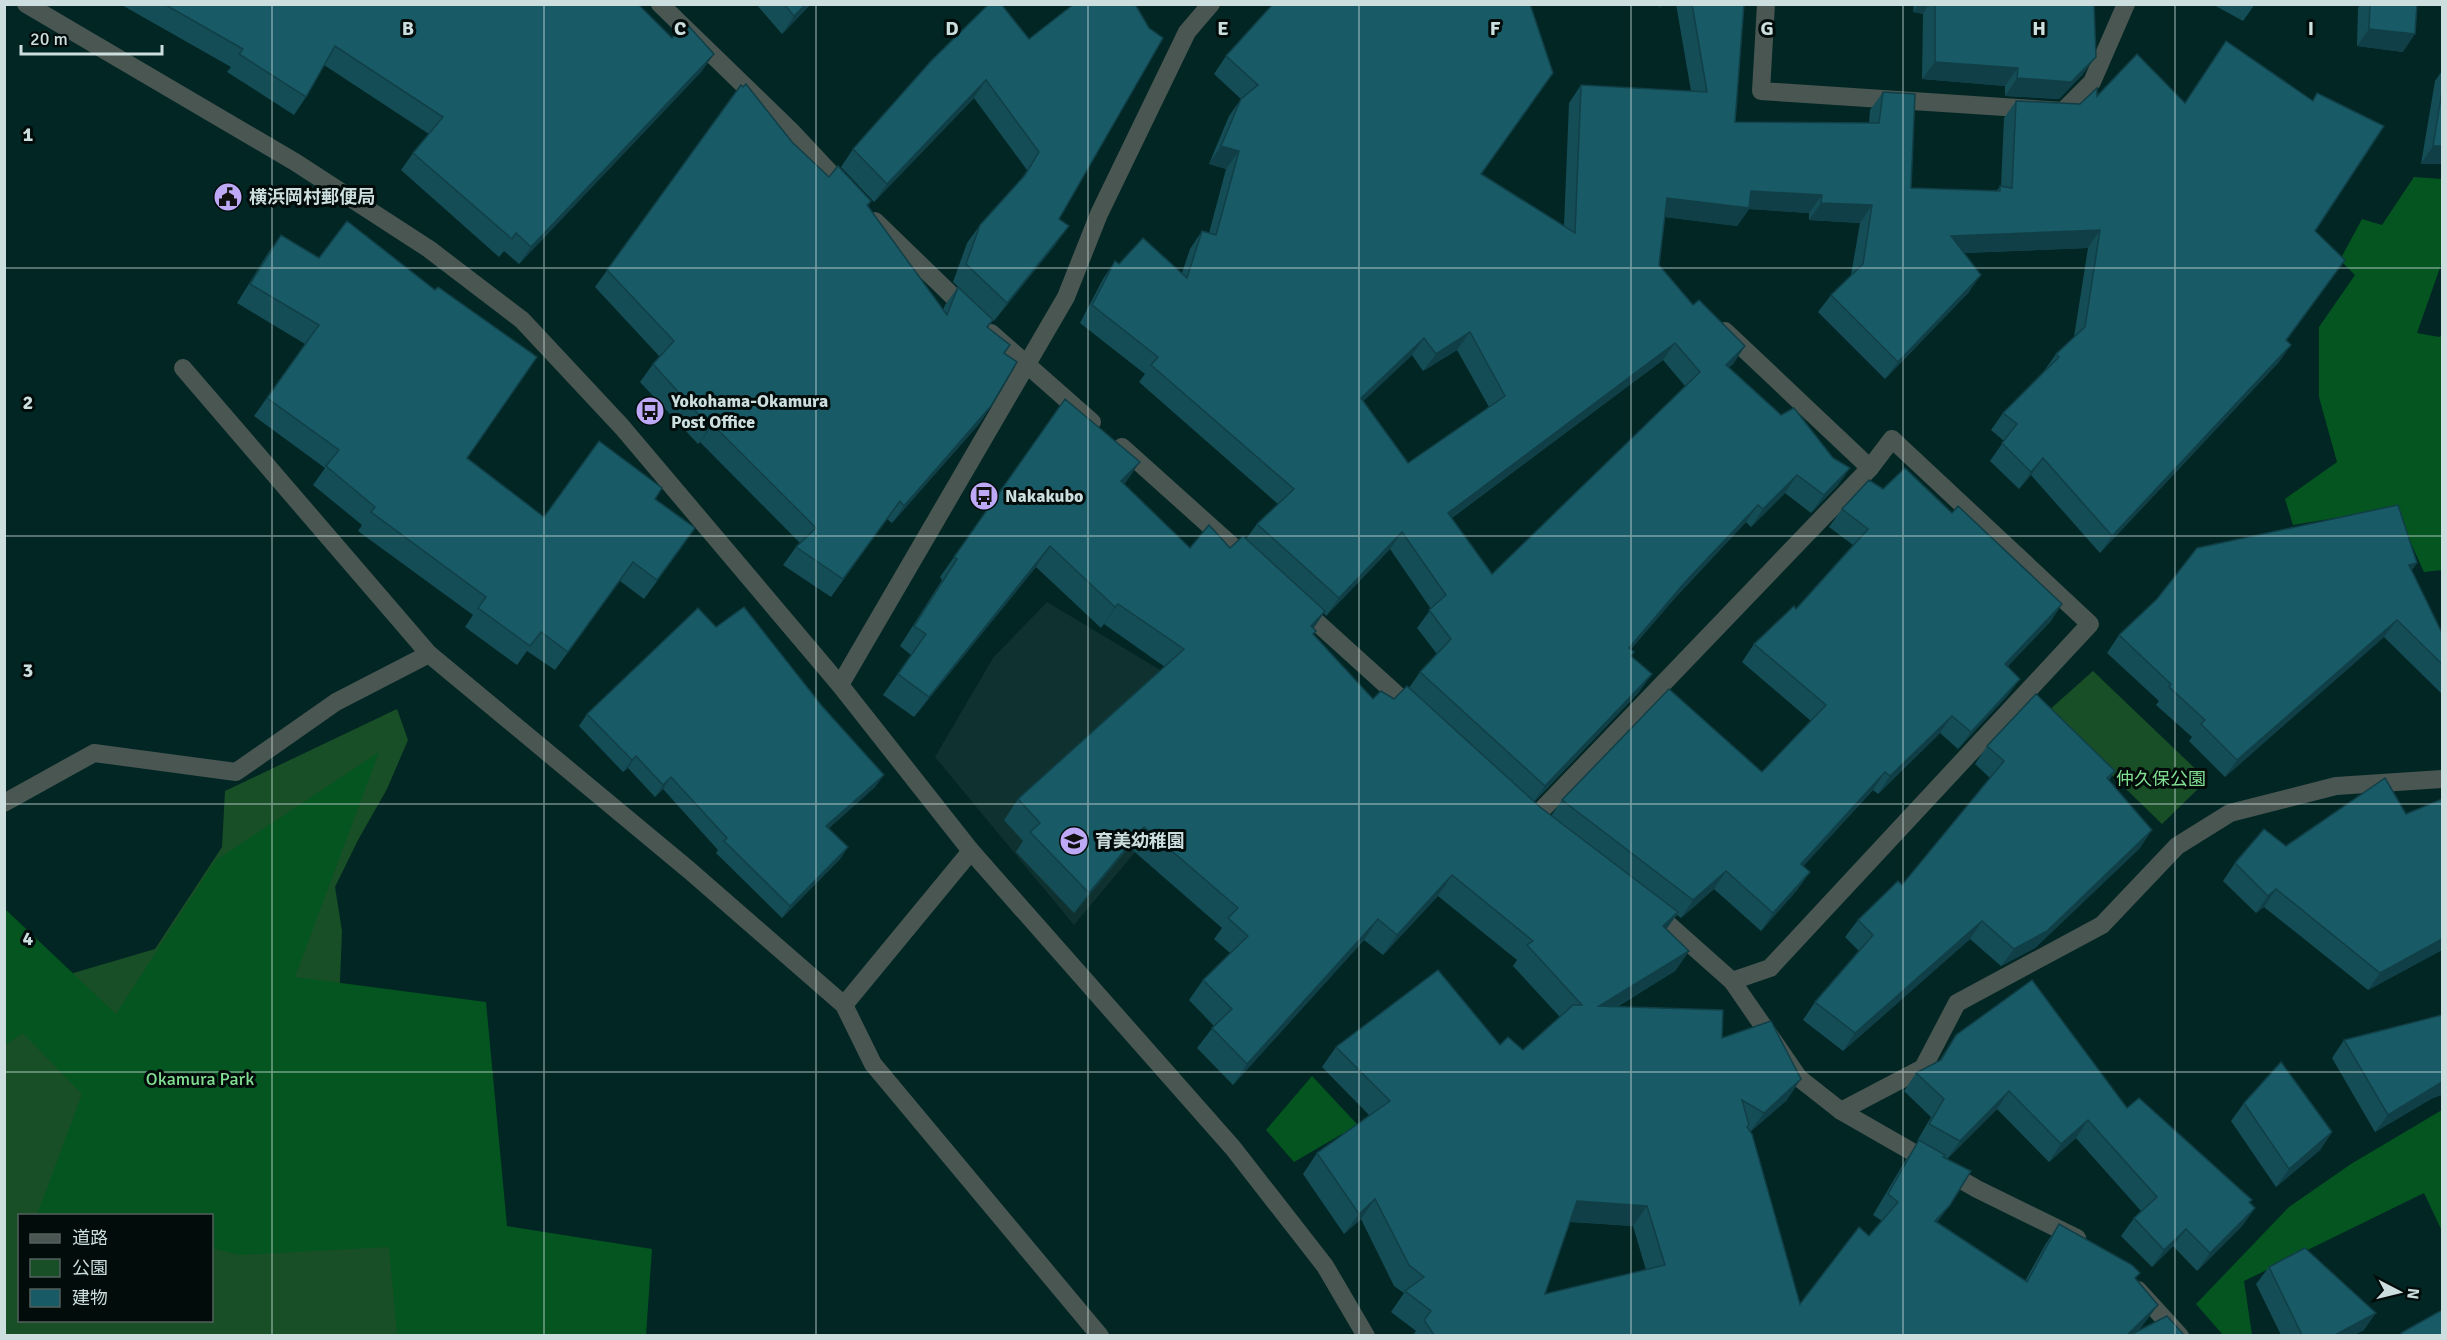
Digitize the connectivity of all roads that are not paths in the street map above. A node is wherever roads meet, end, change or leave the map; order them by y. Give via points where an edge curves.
1 (26, 4) edge
2 (660, 4) edge
3 (1211, 4) edge
4 (1766, 4) edge
5 (2127, 4) edge
6 (1708, 316) edge
7 (1025, 365) junction
8 (183, 368) dead end
9 (1870, 468) junction
10 (1260, 571) edge
11 (1286, 595) edge
12 (429, 654) junction
13 (840, 685) junction
14 (1431, 727) edge
15 (2442, 779) edge
16 (4, 803) edge
17 (1516, 804) edge
18 (1533, 819) junction
19 (1552, 833) edge
20 (971, 851) junction
21 (1635, 897) edge
22 (1732, 981) junction
23 (844, 1005) junction
24 (1840, 1111) junction
25 (2090, 1245) edge
26 (2126, 1277) edge
27 (1101, 1335) edge
28 (1366, 1335) edge
29 (2180, 1335) edge

1 - 13 street via 295,162 429,249 522,320 622,427
2 - 7 street via 791,131 915,261
3 - 7 street via 1187,33 1099,214 1066,297
4 - 5 street via 1761,91 2064,111 2092,82
6 - 9 street
7 - 10 street
7 - 13 street
8 - 12 street
9 - 18 street
9 - 22 street via 1892,439 2090,624 1770,968
11 - 14 street
12 - 16 street via 336,702 236,772 94,753
12 - 23 street via 680,862
13 - 20 street
15 - 24 street via 2336,786 2230,813 2177,846 2102,925 1957,1003 1923,1068
17 - 18 street
18 - 19 street
20 - 23 street
20 - 28 street via 1233,1148 1325,1266
21 - 22 street via 1672,925
22 - 24 street via 1799,1078
23 - 27 street via 873,1064
24 - 25 street via 1977,1189
26 - 29 street

